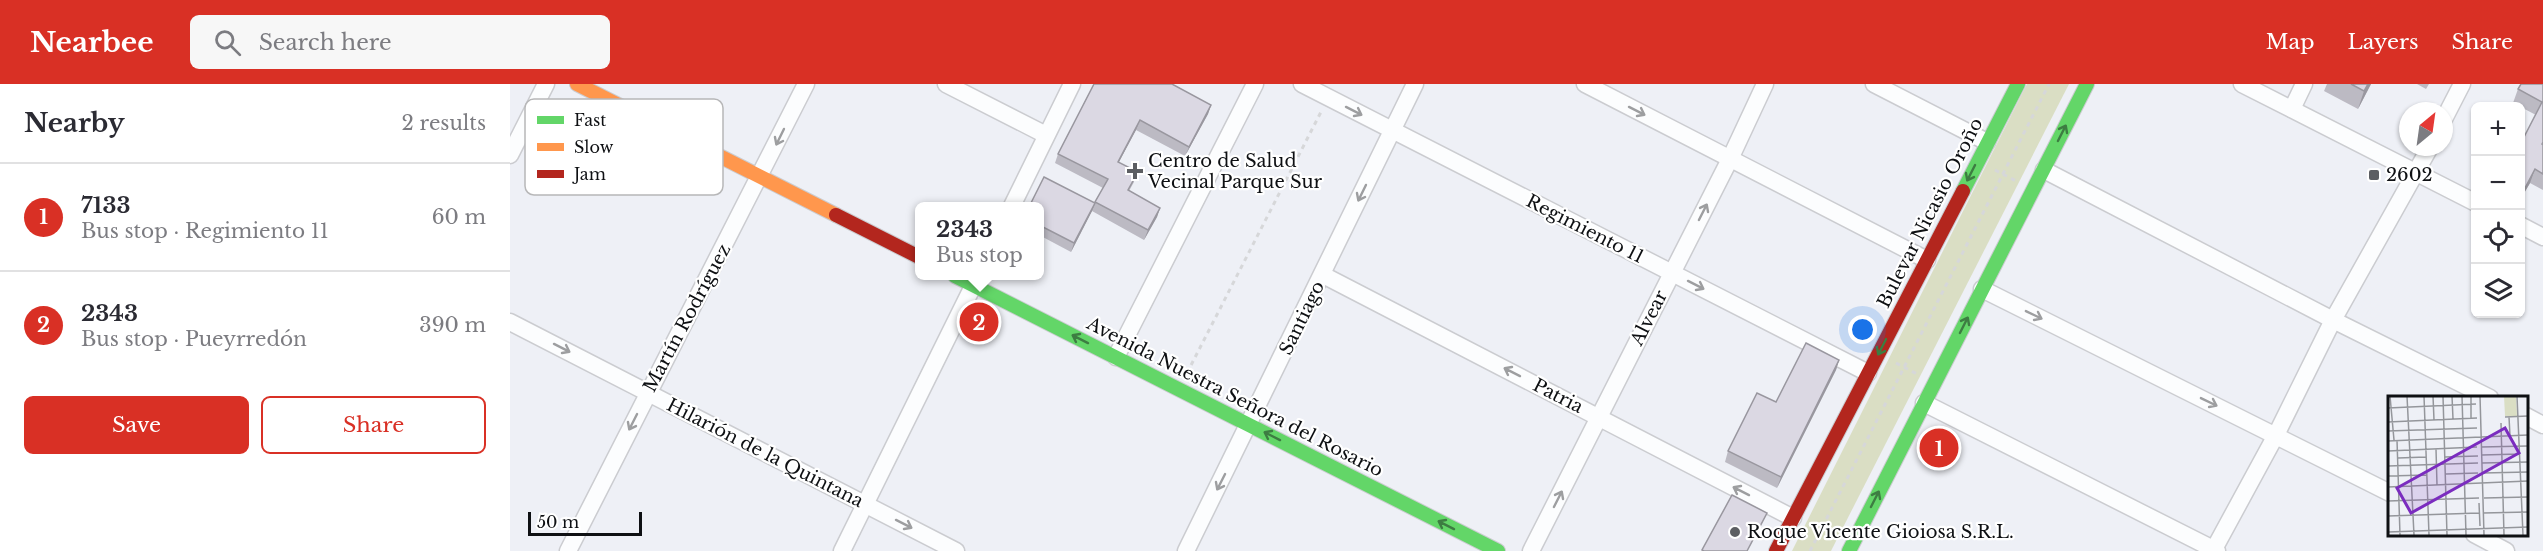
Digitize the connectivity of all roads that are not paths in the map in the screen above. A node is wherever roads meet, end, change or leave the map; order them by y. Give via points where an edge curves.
1 (546, 84) edge
2 (577, 84) edge
3 (806, 84) edge
4 (945, 84) edge
5 (1072, 84) edge
6 (1255, 84) edge
7 (1302, 84) edge
8 (1415, 84) edge
9 (1585, 84) edge
10 (1765, 84) edge
11 (1874, 84) edge
12 (2018, 84) edge
13 (2087, 84) edge
14 (2242, 84) edge
15 (2304, 84) edge
16 (2462, 84) edge
17 (538, 99) edge
18 (607, 99) edge
19 (2453, 102) edge
20 (2292, 109) junction
21 (525, 125) edge
22 (1392, 130) junction
23 (1046, 135) junction
24 (1987, 142) junction
25 (510, 155) edge
26 (2426, 156) edge
27 (723, 158) edge
28 (1730, 159) junction
29 (2044, 170) junction
30 (2417, 173) junction
31 (760, 177) junction
32 (2471, 200) edge
33 (1014, 202) edge
34 (2525, 228) edge
35 (2543, 237) edge
36 (915, 255) edge
37 (1927, 260) junction
38 (1672, 273) junction
39 (1323, 275) junction
40 (976, 280) edge
41 (1982, 290) junction
42 (2333, 320) junction
43 (510, 322) edge
44 (1116, 357) junction
45 (1868, 373) junction
46 (648, 392) junction
47 (2486, 396) edge
48 (1924, 403) junction
49 (1599, 417) junction
50 (2528, 417) edge
51 (1250, 425) junction
52 (2543, 425) edge
53 (2276, 435) junction
54 (2388, 492) edge
55 (866, 505) junction
56 (1793, 518) junction
57 (2478, 536) edge
58 (1850, 550) edge
59 (2215, 550) edge
60 (568, 551) edge
61 (842, 551) edge
62 (956, 551) edge
63 (1186, 551) edge
64 (1498, 551) edge
65 (1532, 551) edge
66 (1776, 551) edge
67 (2506, 551) edge

1 - 17 street
2 - 18 main road
3 -> 31 street, Martín Rodríguez
4 - 23 street
5 - 23 street
6 - 44 street
7 -> 22 street, Regimiento 11
8 - 22 street, Santiago
9 -> 28 street
10 - 28 street, Alvear
11 - 24 street
12 - 24 main road, Bulevar Nicasio Oroño
29 -> 13 main road
14 - 20 street
15 - 20 street
16 - 19 street
20 - 30 street
21 - 25 street
22 - 38 street, Regimiento 11
22 -> 39 street, Santiago
23 - 33 street
24 -> 37 main road, Bulevar Nicasio Oroño
26 - 30 street
27 - 31 main road
28 - 37 street
38 -> 28 street, Alvear
29 - 41 main road
29 - 42 street
30 - 32 street
30 - 42 street
31 - 36 main road
31 - 46 street, Martín Rodríguez
34 - 35 street
37 -> 45 main road, Bulevar Nicasio Oroño
38 -> 45 street, Regimiento 11
38 - 49 street, Alvear
49 -> 39 street, Patria
39 - 51 street, Santiago
44 -> 40 main road, Avenida Nuestra Señora del Rosario
40 - 55 street
48 -> 41 main road
41 -> 53 street
42 - 47 street
42 - 53 street
43 -> 46 street, Hilarión de la Quintana
44 - 51 main road, Avenida Nuestra Señora del Rosario
45 - 56 main road, Bulevar Nicasio Oroño
46 - 55 street, Hilarión de la Quintana
46 -> 60 street, Martín Rodríguez
58 -> 48 main road
48 - 59 street
56 -> 49 street, Patria
65 -> 49 street, Alvear
50 - 52 street
51 -> 63 street, Santiago
64 -> 51 main road, Avenida Nuestra Señora del Rosario
53 - 54 street
53 - 59 street
55 - 61 street
55 -> 62 street, Hilarión de la Quintana
56 - 66 main road, Bulevar Nicasio Oroño
57 - 67 street

